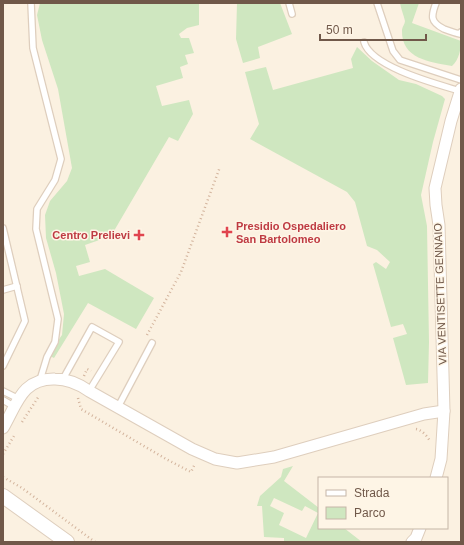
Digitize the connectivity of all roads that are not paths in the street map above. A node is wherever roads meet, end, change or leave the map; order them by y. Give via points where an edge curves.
1 (31, 3) edge
2 (289, 3) edge
3 (377, 3) edge
4 (436, 3) edge
5 (292, 14) dead end
6 (461, 33) edge
7 (364, 42) dead end
8 (461, 87) edge
9 (3, 228) edge
10 (6, 251) edge
11 (17, 286) junction
12 (3, 290) edge
13 (152, 343) dead end
14 (6, 354) edge
15 (3, 366) edge
16 (63, 379) junction
17 (41, 385) junction
18 (3, 391) edge
19 (89, 391) junction
20 (3, 400) edge
21 (17, 403) junction
22 (118, 406) junction
23 (444, 411) junction
24 (3, 428) edge
25 (436, 477) edge
26 (3, 496) edge
27 (420, 529) edge
28 (67, 542) edge
29 (412, 542) edge

1 - 17 lane via 33,48 61,159 55,180 37,209 36,229 58,319 55,342 47,357
2 - 5 lane
3 - 8 lane via 393,51 400,60
4 - 6 lane via 432,14 433,21 454,34
7 - 8 lane via 365,48 375,57 407,74
8 - 23 street, VIA VENTISETTE GENNAIO via 435,188 439,225
9 - 10 lane
10 - 11 lane
11 - 12 lane
11 - 14 lane via 25,321
13 - 22 lane
14 - 15 lane
16 - 17 street via 44,378
16 - 19 street via 81,385
16 - 19 lane via 92,327 119,342
17 - 21 street via 30,384
18 - 21 lane
19 - 22 street
20 - 21 lane
21 - 24 street
22 - 23 street via 192,449 215,459 237,464 274,457 424,414
23 - 25 street, VIA VENTISETTE GENNAIO via 441,459
26 - 28 street
27 - 29 street

